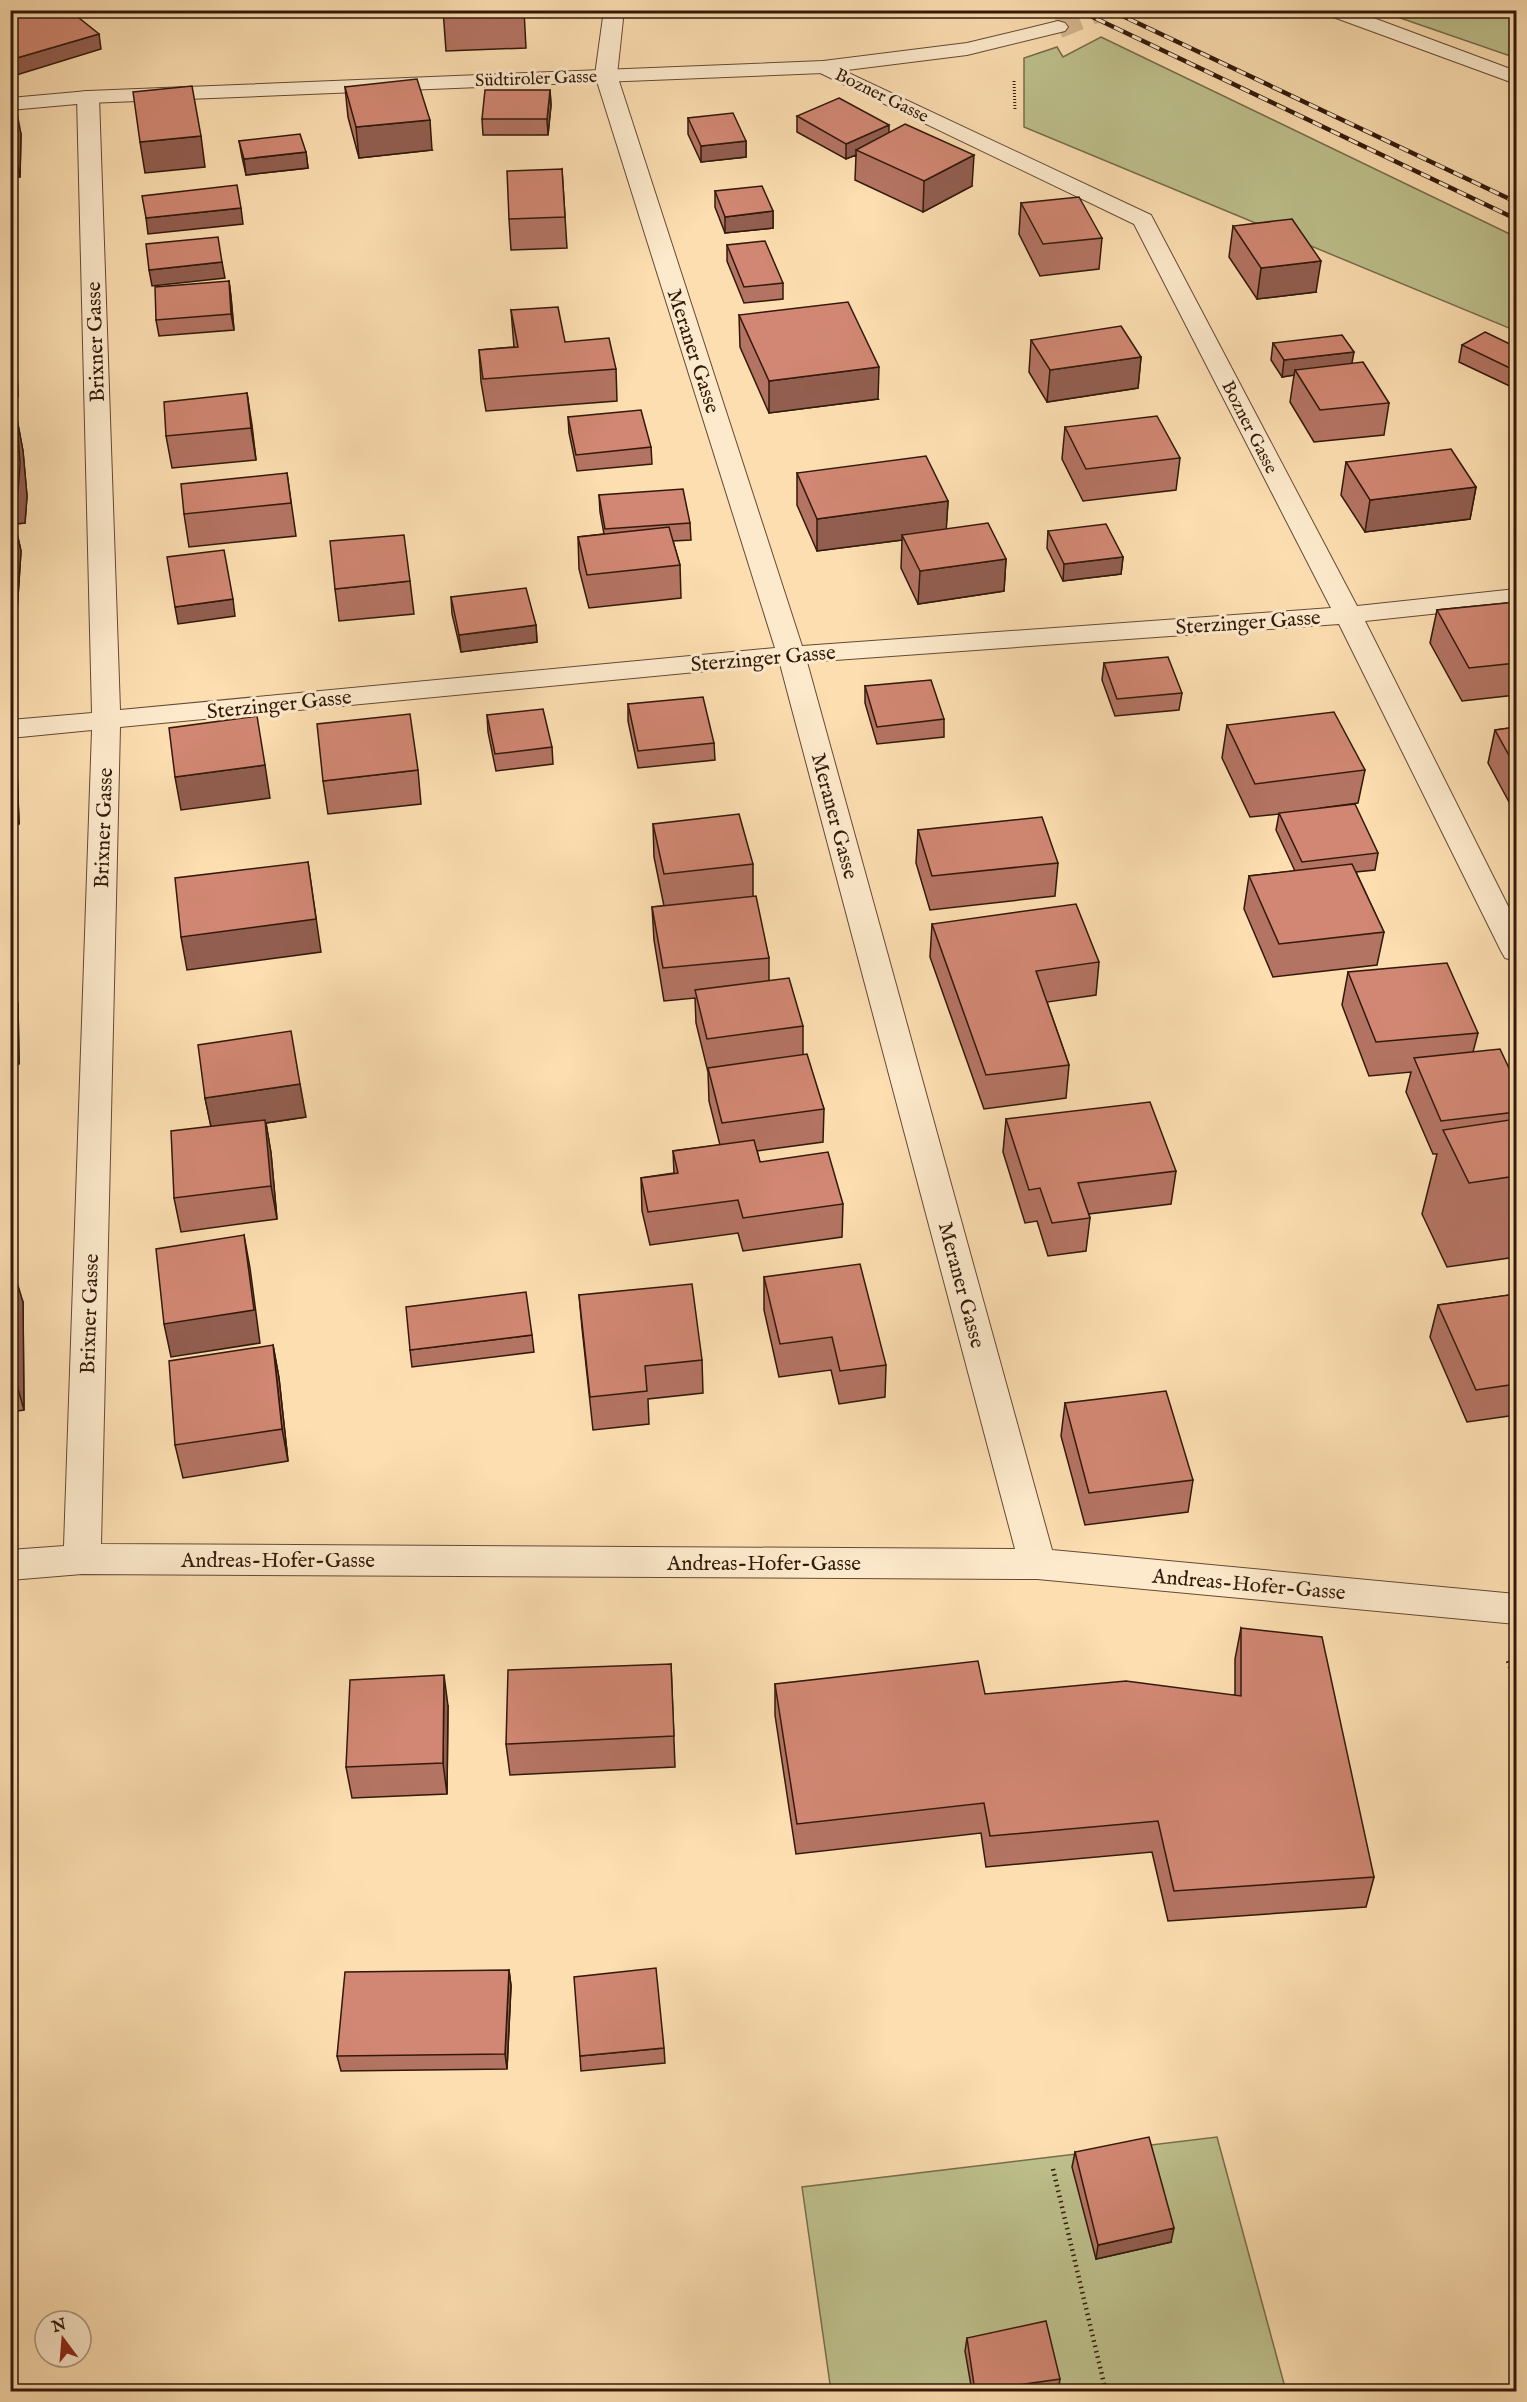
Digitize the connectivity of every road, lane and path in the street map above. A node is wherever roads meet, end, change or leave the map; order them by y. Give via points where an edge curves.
1 (614, 10) edge
2 (1332, 10) edge
3 (1058, 27) tunnel mouth
4 (1012, 39) junction
5 (823, 67) junction
6 (606, 75) junction
7 (1516, 78) edge
8 (88, 97) junction
9 (10, 104) edge
10 (1017, 160) junction
11 (1516, 597) edge
12 (1348, 615) junction
13 (791, 655) junction
14 (106, 721) junction
15 (10, 729) edge
16 (1516, 951) edge
17 (82, 1559) junction
18 (1037, 1564) junction
19 (10, 1565) edge
20 (1516, 1610) edge
21 (1053, 2169) dead end
22 (1106, 2391) edge

1 - 6 street
2 - 7 street
3 - 4 street, Südtiroler Gasse
4 - 5 street, Südtiroler Gasse via 967,50
4 - 10 path
5 - 6 street, Südtiroler Gasse
5 - 10 street, Bozner Gasse
6 - 8 street, Südtiroler Gasse
6 - 13 street, Meraner Gasse
8 - 9 street, Südtiroler Gasse
8 - 14 street, Brixner Gasse
10 - 12 street, Bozner Gasse via 1143,220
11 - 12 street, Sterzinger Gasse
12 - 13 street, Sterzinger Gasse
12 - 16 street, Bozner Gasse
13 - 14 street, Sterzinger Gasse
13 - 18 street, Meraner Gasse
14 - 15 street, Sterzinger Gasse
14 - 17 street, Brixner Gasse
17 - 18 street, Andreas-Hofer-Gasse
17 - 19 street, Andreas-Hofer-Gasse
18 - 20 street, Andreas-Hofer-Gasse
21 - 22 path

